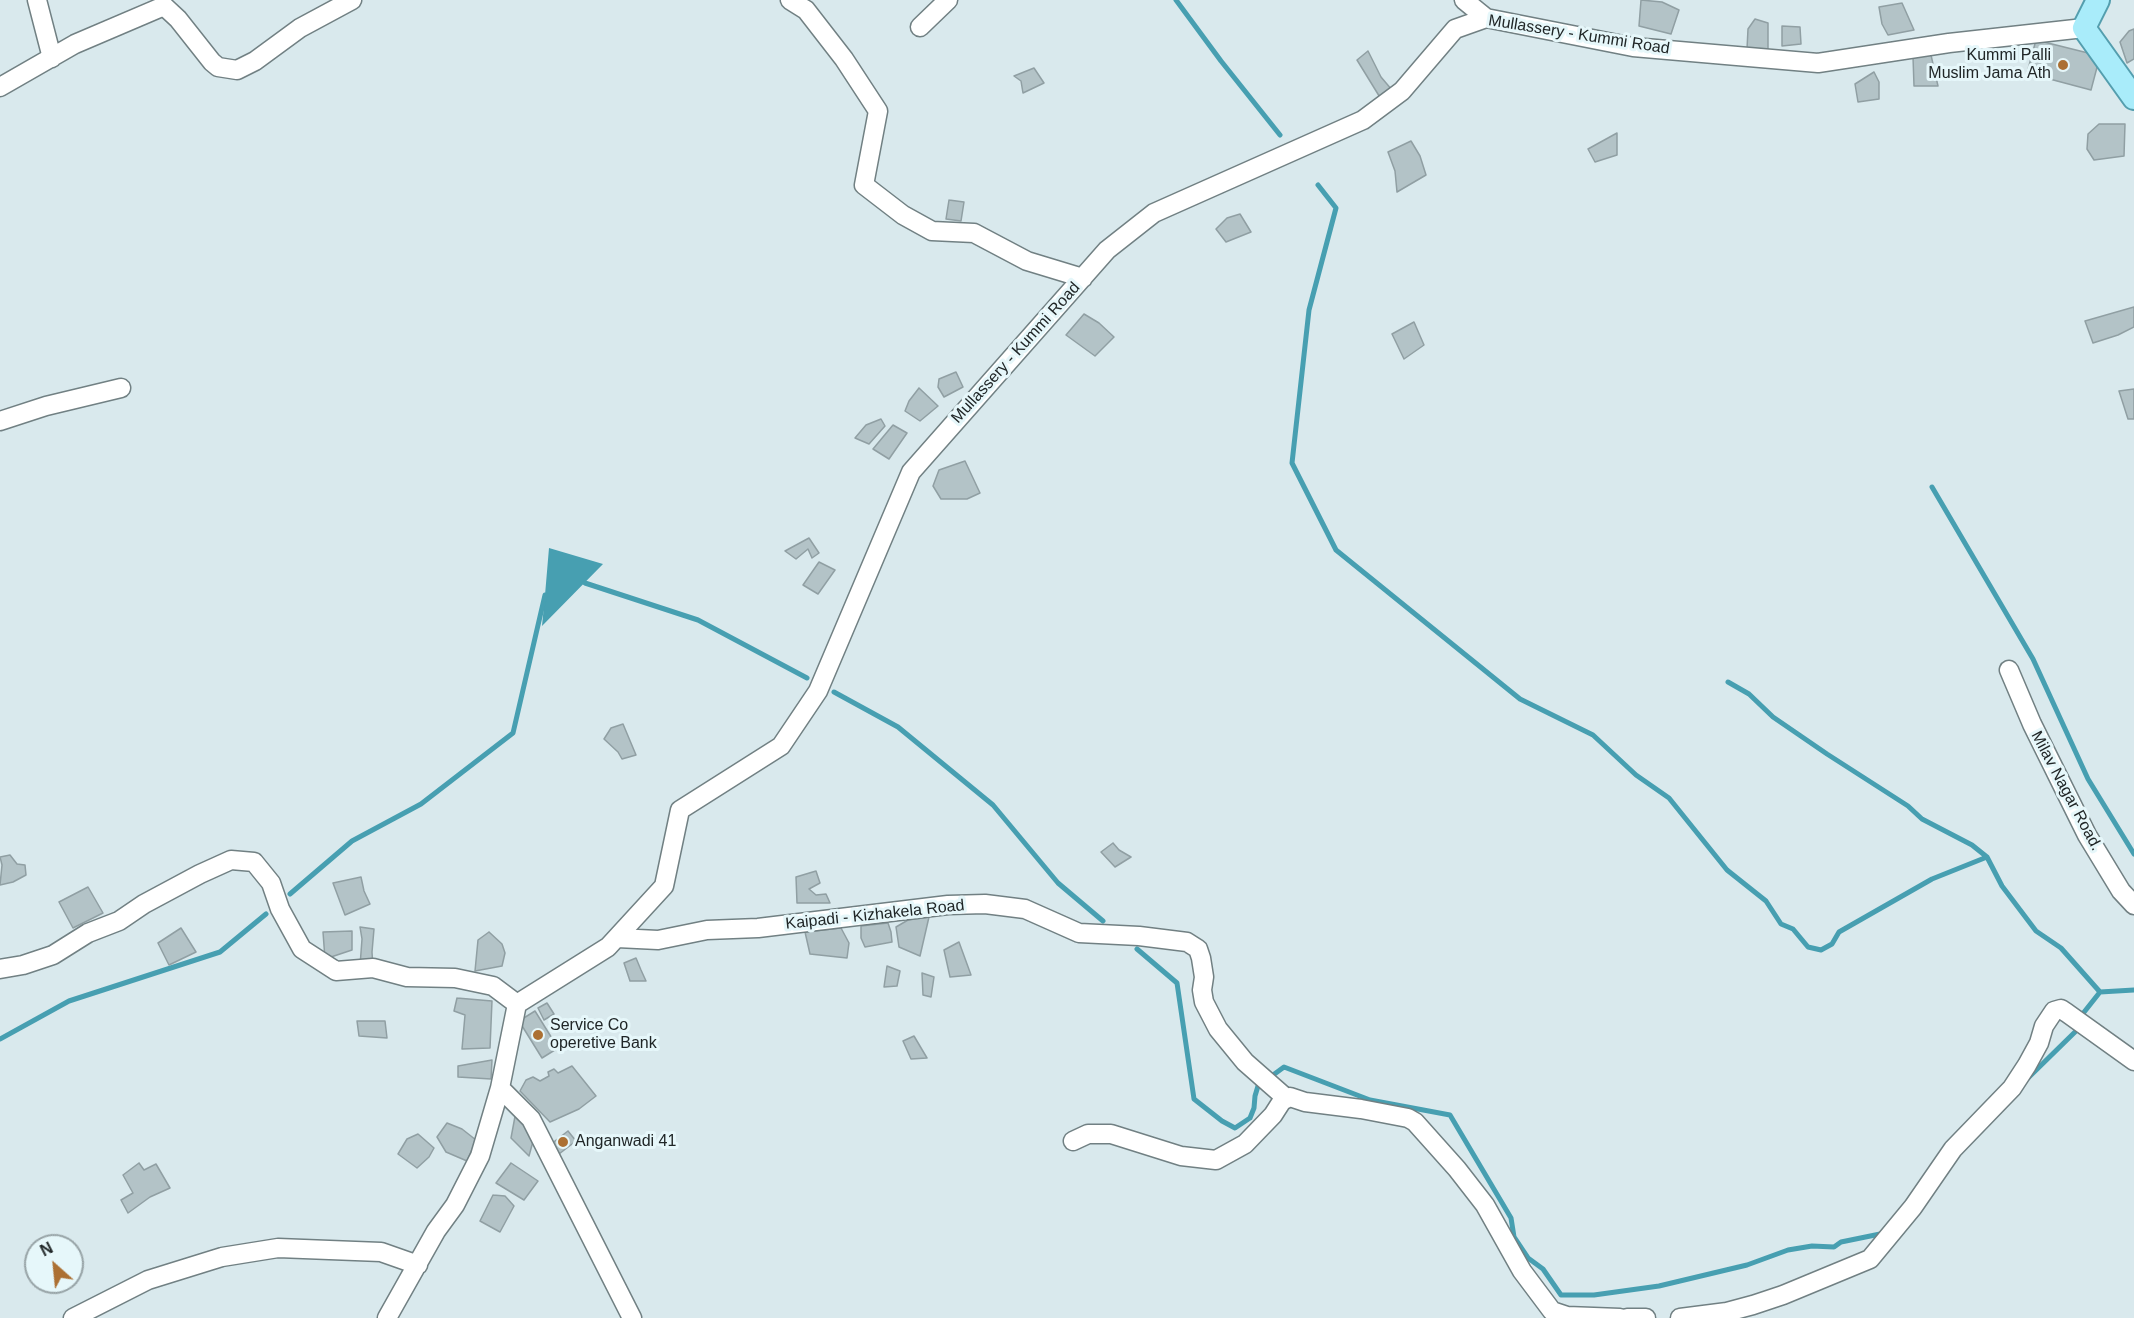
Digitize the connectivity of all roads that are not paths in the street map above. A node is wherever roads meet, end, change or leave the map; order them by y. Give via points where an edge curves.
1 (37, 0) edge
2 (352, 0) edge
3 (790, 0) edge
4 (948, 0) edge
5 (1464, 0) edge
6 (2098, 0) edge
7 (1486, 18) junction
8 (920, 27) dead end
9 (2084, 28) junction
10 (52, 58) junction
11 (0, 87) edge
12 (2134, 98) edge
13 (1083, 278) junction
14 (121, 388) dead end
15 (0, 421) edge
16 (2009, 670) dead end
17 (2134, 905) edge
18 (617, 938) junction
19 (0, 969) edge
20 (517, 1004) junction
21 (2134, 1061) edge
22 (500, 1088) junction
23 (1292, 1099) junction
24 (1073, 1141) dead end
25 (418, 1265) junction
26 (73, 1318) edge
27 (387, 1318) edge
28 (632, 1318) edge
29 (1620, 1318) edge
30 (1627, 1318) edge
31 (1646, 1318) edge
32 (1680, 1318) edge

1 - 10 street
2 - 10 street via 300,28 237,70 212,62 164,6 75,44
3 - 13 street via 806,10 878,111 864,184 903,215 932,231 974,233 1027,261
4 - 8 street
5 - 7 street
6 - 9 main road
7 - 9 street, Mullassery - Kummi Road via 1632,47 1818,63 1948,42
7 - 13 street, Mullassery - Kummi Road via 1455,29 1402,91 1363,120 1154,213 1107,250
9 - 12 main road
10 - 11 street
13 - 18 street, Mullassery - Kummi Road via 910,472 818,691 781,746 680,810 664,886
14 - 15 street
16 - 17 street, Milav Nagar Road. via 2087,835
18 - 20 street, Mullassery - Kummi Road
18 - 23 street, Kaipadi - Kizhakela Road via 658,940 707,930 985,904 1025,909 1079,933 1187,942 1198,949 1202,958 1204,1002 1218,1029 1245,1062
19 - 20 street via 53,955 231,860 254,862 271,883 302,949 336,971 374,968 407,977 454,978 493,986
20 - 22 street
21 - 32 street via 2067,1012 2061,1009 2050,1015 2039,1043 2012,1088 1953,1149 1870,1259 1753,1305
22 - 25 street via 480,1156
22 - 28 street via 531,1119
23 - 24 street via 1245,1144 1216,1160 1181,1156 1111,1134 1088,1134
23 - 29 street via 1415,1122 1485,1205 1522,1271 1552,1311 1567,1316
25 - 26 street via 381,1252 278,1248 222,1257 148,1280
25 - 27 street
30 - 31 street

